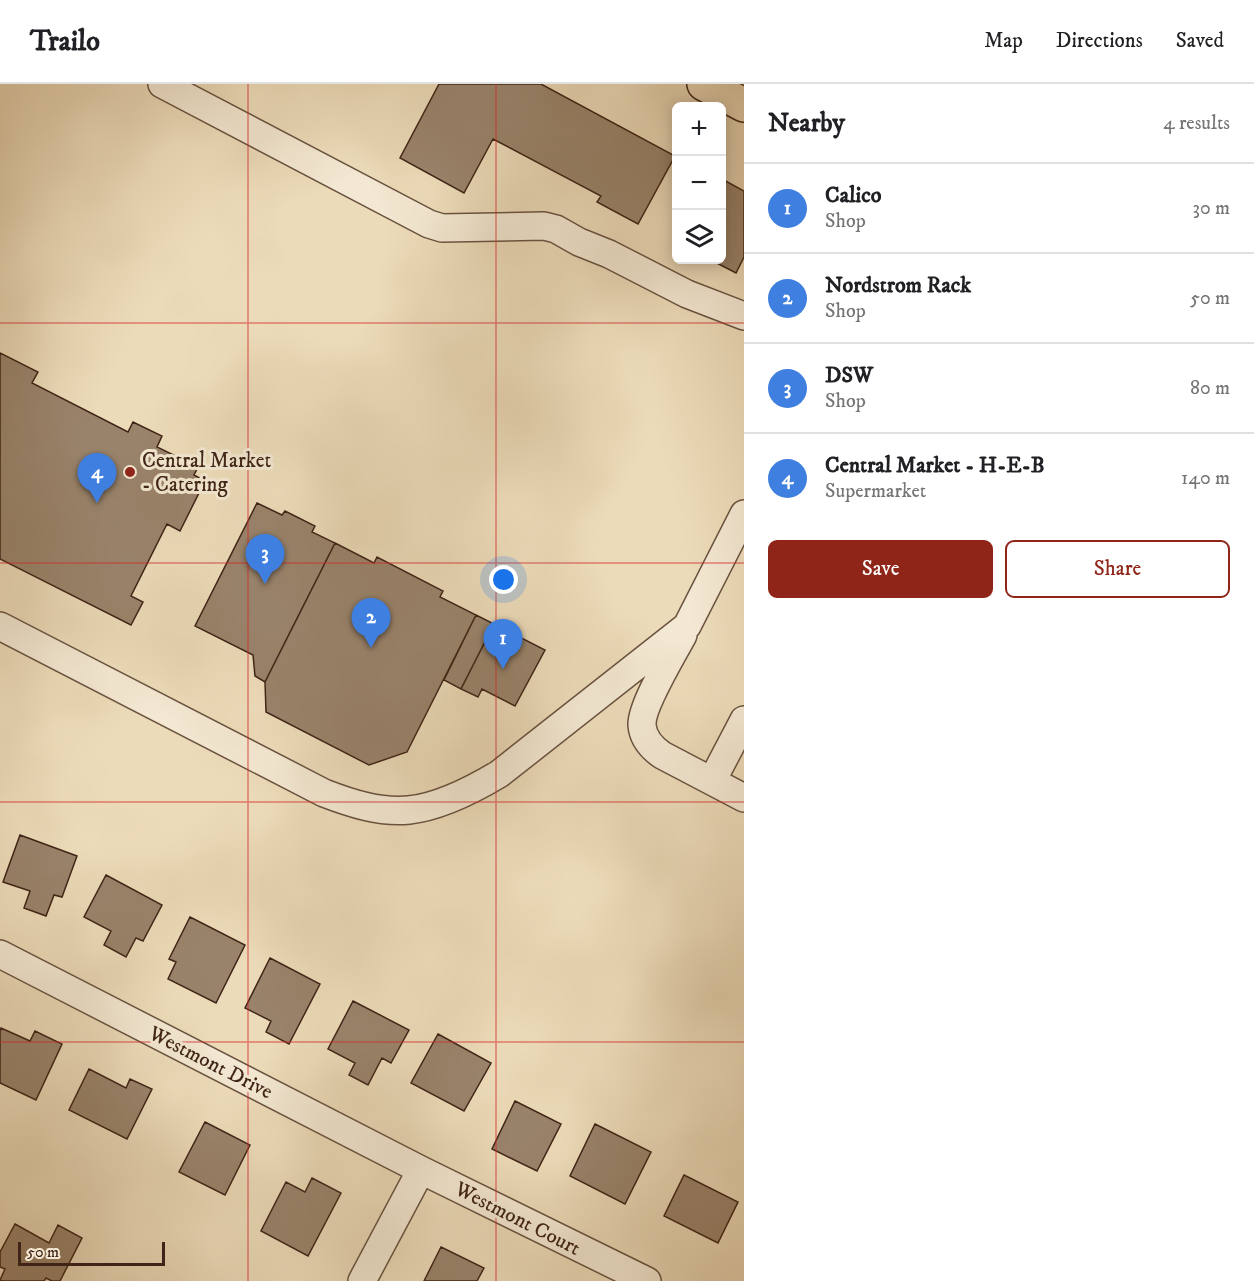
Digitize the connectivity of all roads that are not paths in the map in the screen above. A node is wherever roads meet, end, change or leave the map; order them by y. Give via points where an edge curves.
1 (162, 84) edge
2 (704, 84) edge
3 (744, 105) edge
4 (744, 316) edge
5 (744, 514) edge
6 (0, 626) edge
7 (687, 626) junction
8 (744, 720) edge
9 (712, 781) junction
10 (744, 798) edge
11 (0, 954) edge
12 (421, 1170) junction
13 (362, 1281) edge
14 (647, 1281) edge

1 - 4 street via 429,224 442,228 544,226 687,294
2 - 3 main road
5 - 7 street
6 - 7 street via 324,793 352,804 409,810 460,794 499,774
7 - 9 street via 649,699 642,725 652,749
8 - 9 street
9 - 10 street
11 - 12 street, Westmont Drive
12 - 13 street
12 - 14 street, Westmont Court

